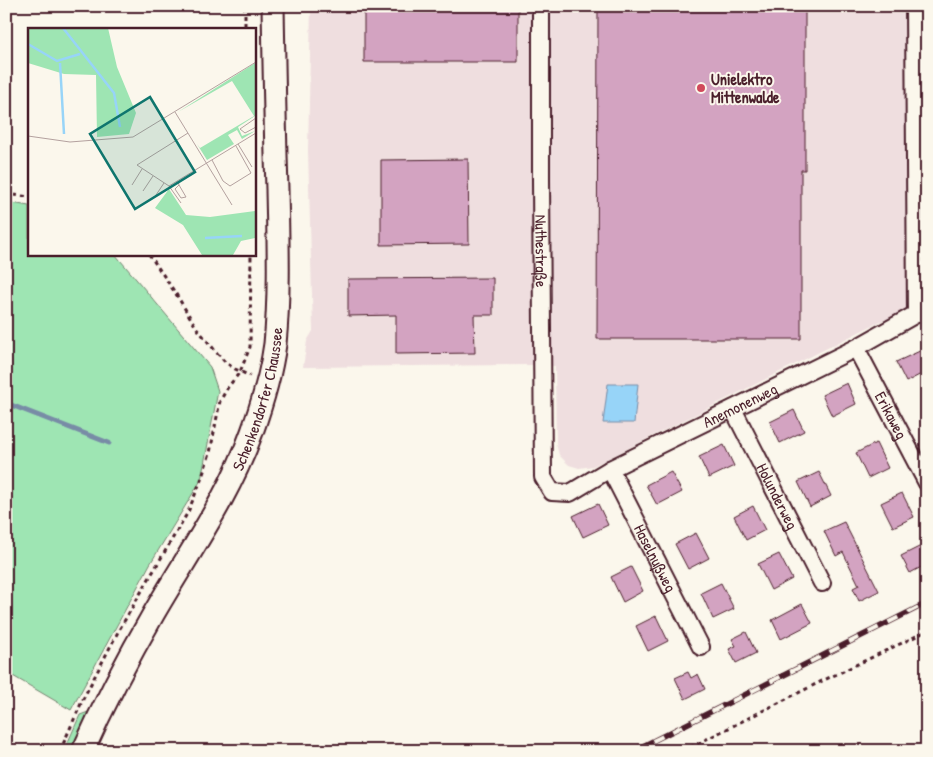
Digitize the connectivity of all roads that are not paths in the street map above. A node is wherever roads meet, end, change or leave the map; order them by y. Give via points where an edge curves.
1 (274, 6) edge
2 (541, 6) edge
3 (914, 6) edge
4 (921, 212) edge
5 (922, 314) edge
6 (856, 348) junction
7 (733, 409) junction
8 (610, 469) junction
9 (927, 483) edge
10 (552, 492) joint
11 (822, 583) dead end
12 (701, 647) dead end
13 (82, 751) edge

1 - 13 main road, Schenkendorfer Chaussee via 278,303 268,382 253,432 227,490 132,651
2 - 10 street, Nuthestraße via 543,477
3 - 4 street
4 - 5 street
5 - 6 street, Anemonenweg
6 - 7 street, Anemonenweg
6 - 9 street, Erikaweg
7 - 8 street, Anemonenweg
7 - 11 street, Holunderweg
8 - 10 street, Anemonenweg via 570,493
8 - 12 street, Haselnußweg

